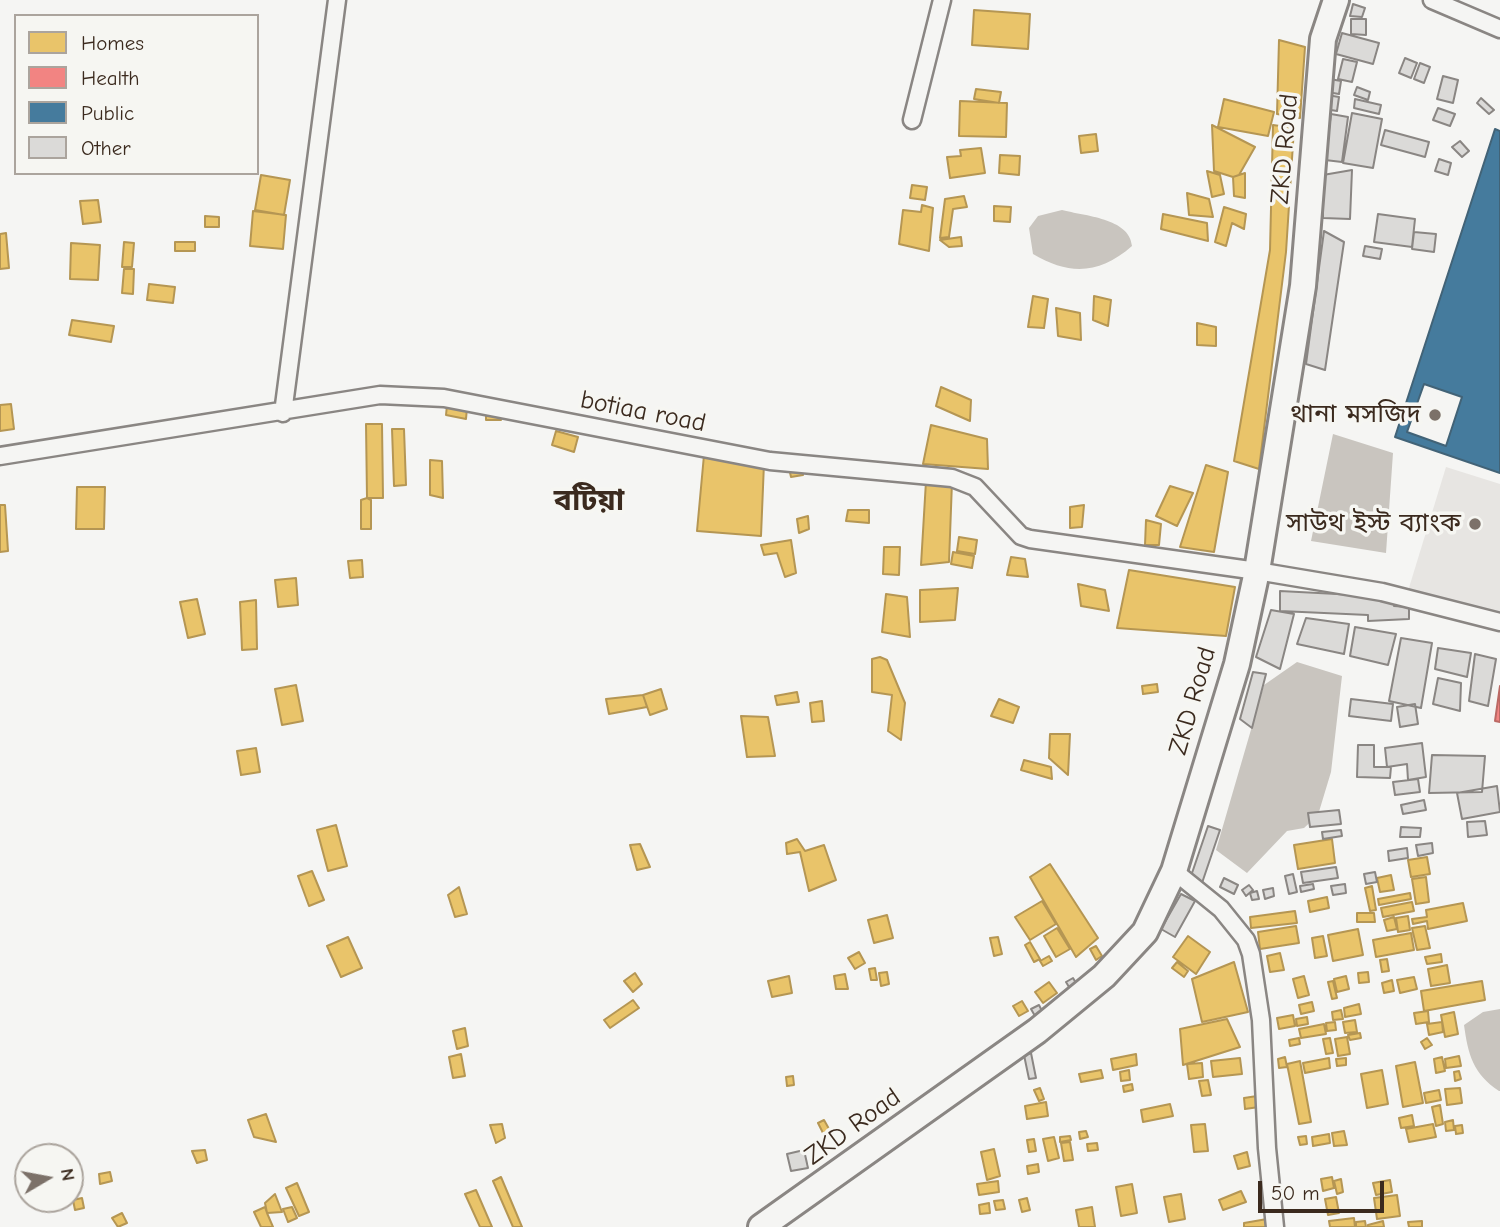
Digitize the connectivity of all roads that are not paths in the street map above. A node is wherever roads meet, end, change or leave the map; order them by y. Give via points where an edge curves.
1 (337, 0) edge
2 (942, 0) edge
3 (1336, 0) edge
4 (1432, 0) edge
5 (1500, 29) edge
6 (912, 120) dead end
7 (283, 413) junction
8 (0, 456) edge
9 (1257, 571) junction
10 (1500, 622) edge
11 (1174, 871) junction
12 (761, 1227) edge
13 (1275, 1227) edge

1 - 7 street
2 - 6 street
3 - 9 main road, ZKD Road via 1323,40 1303,286
4 - 5 street
7 - 8 street, botiaa road
7 - 9 street, botiaa road via 380,396 444,398 770,461 952,478 975,487 1021,536 1030,539
9 - 10 street, botiaa road via 1382,592
9 - 11 main road, ZKD Road via 1237,664
11 - 12 main road, ZKD Road via 1145,932 1104,976 953,1093
11 - 13 street via 1221,909 1246,940 1251,954 1261,1020

